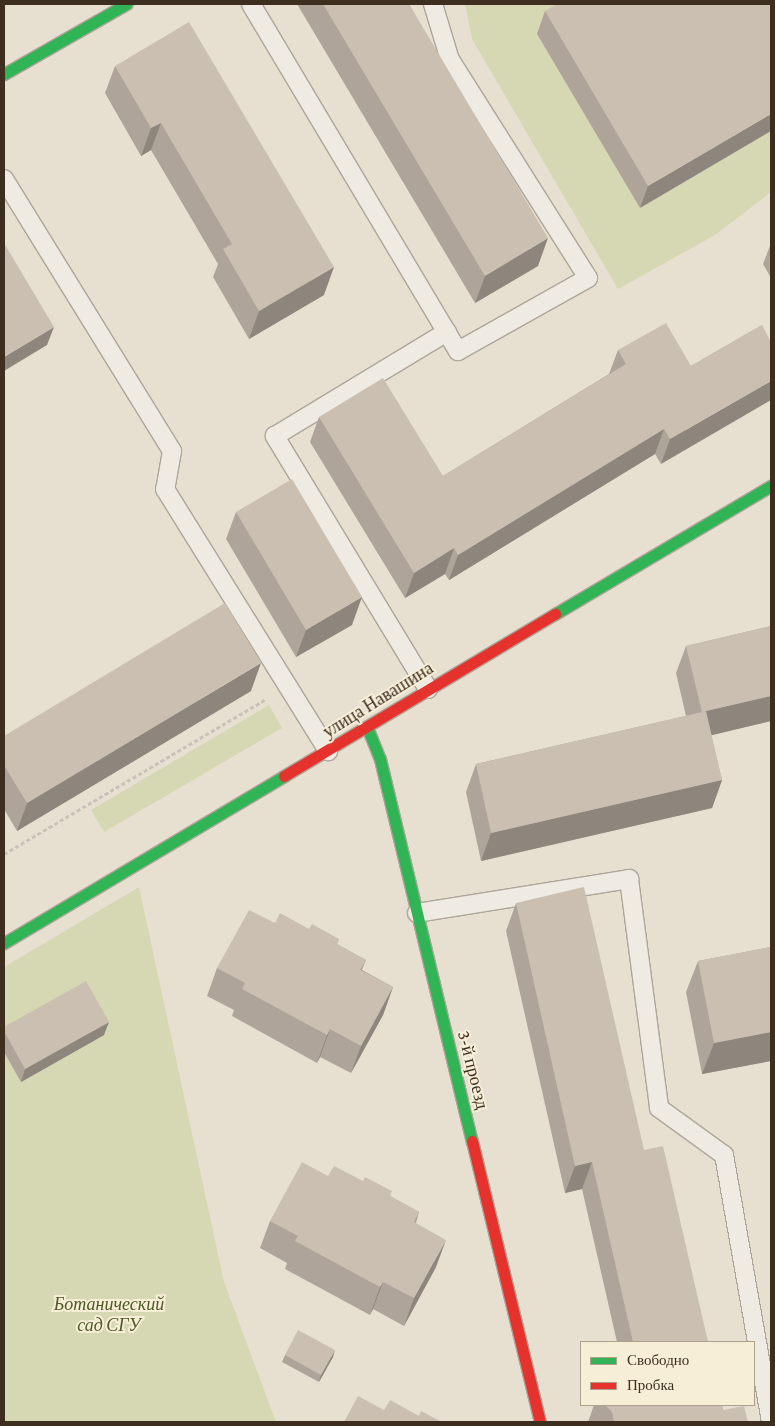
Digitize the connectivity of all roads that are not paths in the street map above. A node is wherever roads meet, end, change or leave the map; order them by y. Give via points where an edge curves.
1 (126, 4) edge
2 (251, 4) edge
3 (434, 4) edge
4 (4, 74) edge
5 (4, 178) edge
6 (447, 332) junction
7 (771, 486) edge
8 (428, 688) junction
9 (367, 727) junction
10 (328, 751) junction
11 (418, 913) junction
12 (4, 943) edge
13 (771, 1421) edge
14 (540, 1422) edge

1 - 4 main road
2 - 6 lane
3 - 6 lane via 450,60 588,278 458,351
5 - 10 lane via 172,451 165,489
6 - 8 lane via 275,436
7 - 8 main road, улица Навашина
8 - 9 main road, улица Навашина
9 - 10 main road, улица Навашина
9 - 11 main road, 3-й проезд via 380,759
10 - 12 main road, улица Навашина
11 - 13 lane via 629,879 659,1108 724,1155
11 - 14 main road, 3-й проезд

